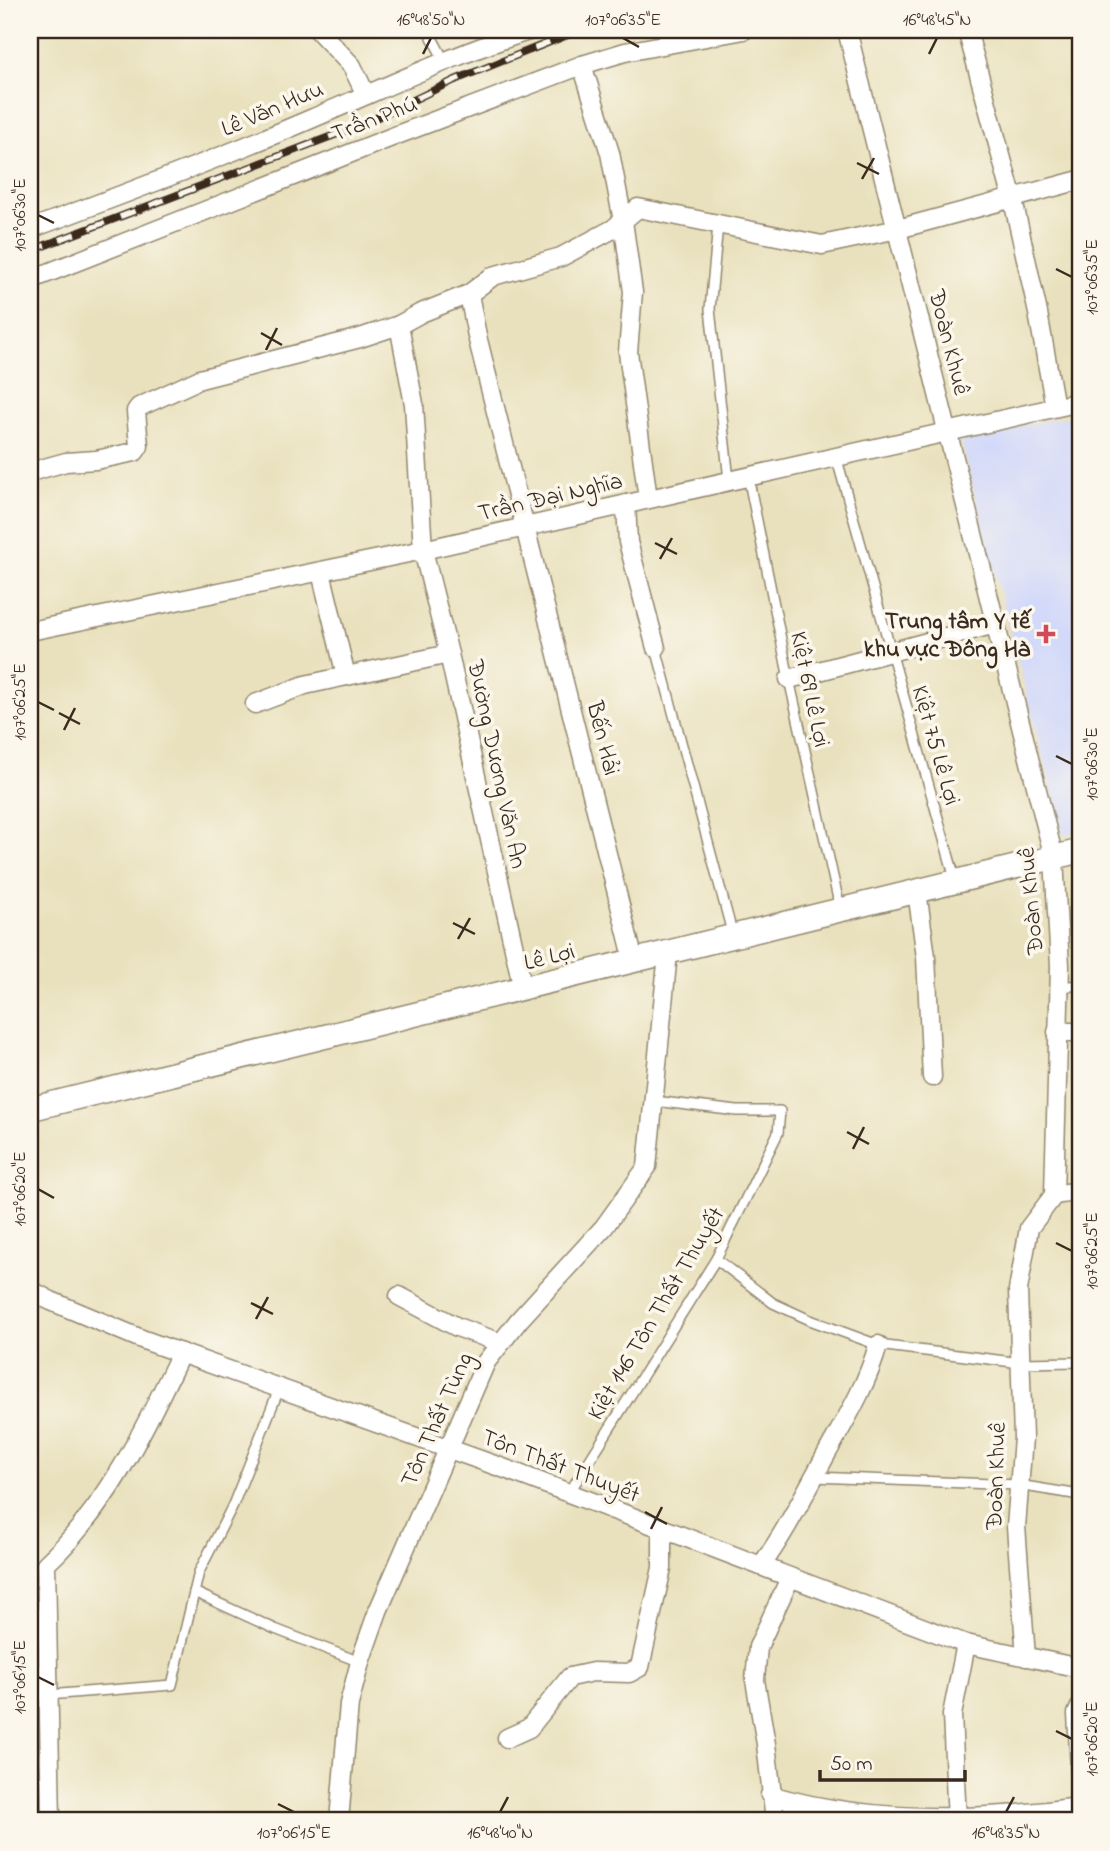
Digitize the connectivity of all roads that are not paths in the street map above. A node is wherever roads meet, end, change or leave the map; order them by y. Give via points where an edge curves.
1 (318, 30) edge
2 (428, 30) edge
3 (532, 30) edge
4 (744, 30) edge
5 (847, 30) edge
6 (967, 30) edge
7 (444, 60) junction
8 (582, 65) junction
9 (366, 95) junction
10 (1080, 180) edge
11 (1013, 200) junction
12 (623, 221) junction
13 (718, 225) junction
14 (30, 229) edge
15 (898, 229) junction
16 (30, 280) edge
17 (469, 294) junction
18 (399, 325) junction
19 (1080, 402) edge
20 (1055, 407) junction
21 (946, 431) junction
22 (836, 456) junction
23 (30, 472) edge
24 (748, 476) junction
25 (729, 481) junction
26 (648, 499) junction
27 (626, 504) junction
28 (527, 527) junction
29 (424, 550) junction
30 (321, 572) junction
31 (995, 624) junction
32 (30, 631) edge
33 (656, 648) joint
34 (892, 653) junction
35 (449, 654) junction
36 (346, 676) junction
37 (789, 679) junction
38 (254, 704) dead end
39 (1080, 851) edge
40 (1054, 858) junction
41 (956, 882) junction
42 (917, 891) junction
43 (840, 910) junction
44 (733, 936) junction
45 (668, 953) junction
46 (634, 961) junction
47 (1080, 985) edge
48 (1059, 987) junction
49 (523, 989) junction
50 (1057, 1031) junction
51 (1080, 1032) edge
52 (932, 1077) dead end
53 (654, 1101) junction
54 (30, 1109) edge
55 (1080, 1191) edge
56 (1054, 1195) junction
57 (716, 1259) junction
58 (30, 1290) edge
59 (399, 1296) dead end
60 (501, 1343) junction
61 (878, 1345) junction
62 (181, 1353) junction
63 (1080, 1362) edge
64 (1021, 1363) junction
65 (279, 1389) junction
66 (448, 1449) junction
67 (814, 1477) junction
68 (1018, 1485) junction
69 (569, 1493) junction
70 (1080, 1495) edge
71 (662, 1529) junction
72 (761, 1566) junction
73 (790, 1577) junction
74 (194, 1592) junction
75 (38, 1630) edge
76 (967, 1644) junction
77 (1026, 1657) junction
78 (359, 1662) junction
79 (1080, 1668) edge
80 (48, 1695) junction
81 (1080, 1707) edge
82 (507, 1738) dead end
83 (1080, 1770) edge
84 (770, 1795) junction
85 (1077, 1812) edge
86 (957, 1819) edge
87 (51, 1821) edge
88 (339, 1821) edge
89 (775, 1821) edge

1 - 9 street via 352,66
2 - 7 lane
3 - 7 street, Lê Văn Hưu
4 - 8 street, Trần Phú via 625,52
5 - 15 street, Đoàn Khuê
6 - 11 street
7 - 9 street, Lê Văn Hưu
8 - 12 street via 611,153
8 - 16 street, Trần Phú
9 - 14 street, Lê Văn Hưu via 167,179
10 - 11 street
11 - 15 street
11 - 20 street
12 - 13 street via 638,208
12 - 17 street via 561,257 493,276
12 - 26 street via 632,292 628,352
13 - 15 street via 822,245
13 - 25 lane via 710,309
15 - 21 street, Đoàn Khuê
17 - 18 street
17 - 28 street, Bến Hải
18 - 23 street via 200,379 135,411 139,446 135,452
18 - 29 street, Đường Dương Văn An via 414,404
19 - 20 street, Trần Đại Nghĩa
20 - 21 street, Trần Đại Nghĩa
21 - 22 street, Trần Đại Nghĩa
21 - 31 street, Đoàn Khuê
22 - 24 street, Trần Đại Nghĩa
22 - 34 lane, Kiệt 75 Lê Lợi
24 - 25 street, Trần Đại Nghĩa
24 - 37 lane, Kiệt 69 Lê Lợi
25 - 26 street, Trần Đại Nghĩa
26 - 27 street, Trần Đại Nghĩa
27 - 28 street, Trần Đại Nghĩa
27 - 33 street via 630,551
28 - 29 street, Trần Đại Nghĩa
28 - 46 street, Bến Hải
29 - 30 street, Trần Đại Nghĩa
29 - 35 street, Đường Dương Văn An
30 - 32 street, Trần Đại Nghĩa
30 - 36 street
31 - 34 street
31 - 40 street, Đoàn Khuê
33 - 44 lane
34 - 37 street
34 - 41 lane, Kiệt 75 Lê Lợi
35 - 36 street
35 - 49 street, Đường Dương Văn An
36 - 38 street via 304,685
37 - 43 lane, Kiệt 69 Lê Lợi
39 - 40 street, Lê Lợi
40 - 41 street, Lê Lợi
40 - 48 street, Đoàn Khuê
41 - 42 street, Lê Lợi
42 - 43 street, Lê Lợi
42 - 52 street via 926,957
43 - 44 street, Lê Lợi
44 - 45 street, Lê Lợi
45 - 46 street, Lê Lợi
45 - 53 street, Tôn Thất Tùng
46 - 49 street, Lê Lợi
47 - 48 lane
48 - 50 street, Đoàn Khuê
49 - 54 street, Lê Lợi
50 - 51 street
50 - 56 street, Đoàn Khuê
53 - 57 lane, Kiệt 146 Tôn Thất Thuyết via 780,1111 778,1133
53 - 60 street, Tôn Thất Tùng via 647,1167 604,1227
55 - 56 street
56 - 64 street, Đoàn Khuê via 1028,1228 1018,1290
57 - 61 lane via 774,1303
57 - 69 lane, Kiệt 146 Tôn Thất Thuyết
58 - 62 street, Tôn Thất Thuyết
59 - 60 street via 457,1327
60 - 66 street, Tôn Thất Tùng via 485,1362
61 - 64 lane
61 - 67 street via 856,1399
62 - 65 street, Tôn Thất Thuyết
62 - 75 street via 113,1483 46,1564
63 - 64 lane
64 - 68 street, Đoàn Khuê via 1023,1438
65 - 66 street, Tôn Thất Thuyết
65 - 74 lane
66 - 69 street, Tôn Thất Thuyết
66 - 78 street, Tôn Thất Tùng
67 - 68 lane
67 - 72 street
68 - 70 lane
68 - 77 street, Đoàn Khuê via 1016,1527
69 - 71 street, Tôn Thất Thuyết
71 - 72 street, Tôn Thất Thuyết
71 - 82 street via 662,1568 640,1667 629,1673 570,1677 529,1728
72 - 73 street, Tôn Thất Thuyết
73 - 76 street, Tôn Thất Thuyết
73 - 84 street via 758,1647 755,1680
74 - 78 lane
74 - 80 lane via 172,1685
75 - 80 street
76 - 77 street, Tôn Thất Thuyết
76 - 86 street via 952,1715
77 - 79 street, Tôn Thất Thuyết
78 - 88 street, Tôn Thất Tùng via 349,1704
80 - 87 street
81 - 83 street
84 - 86 street via 868,1814
84 - 89 street
85 - 86 street

